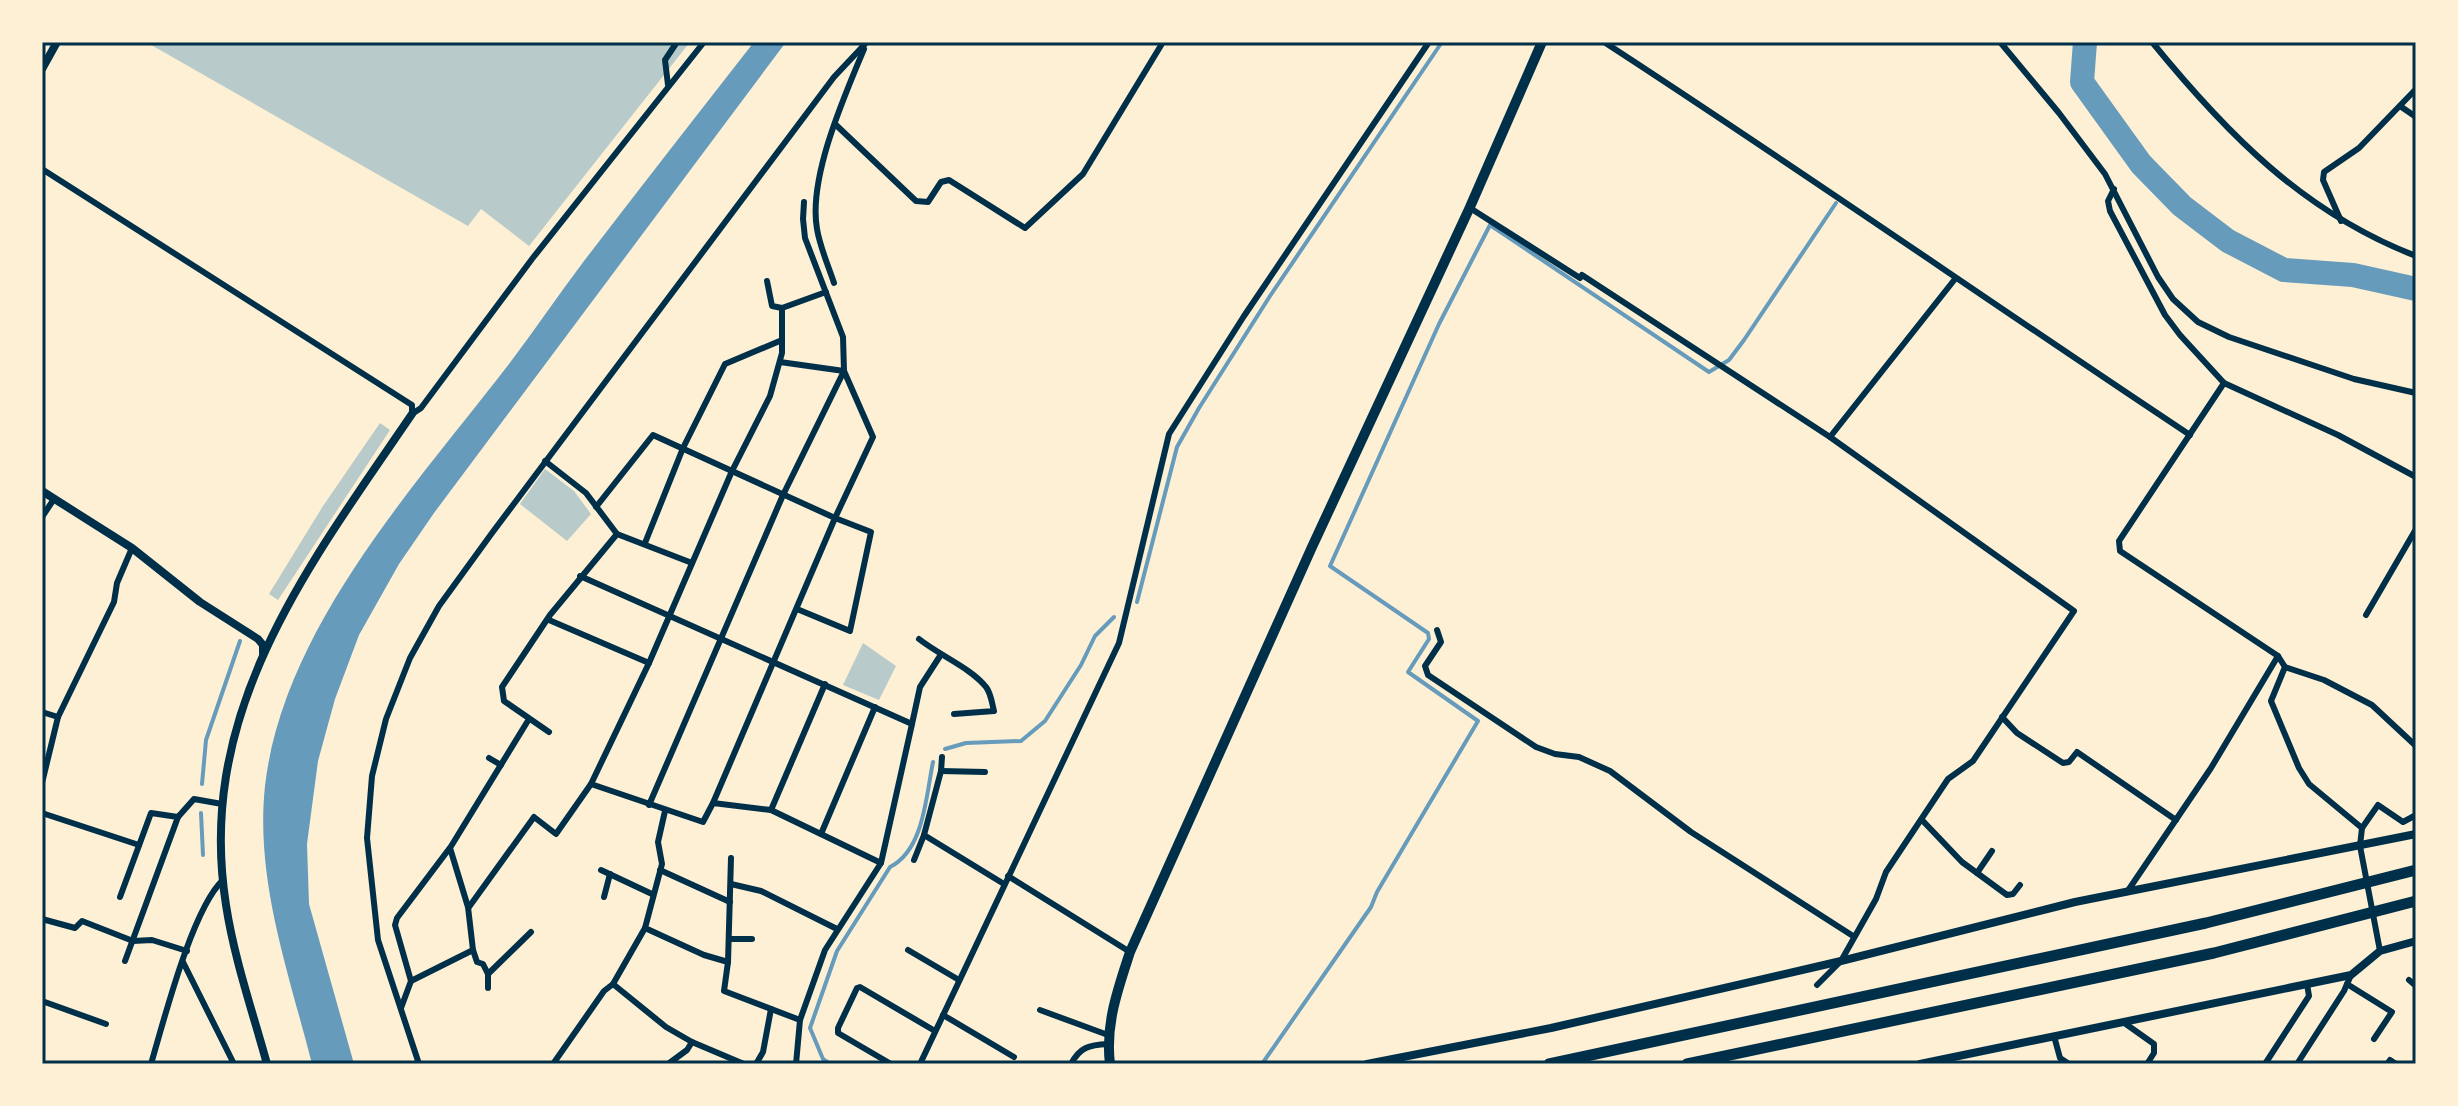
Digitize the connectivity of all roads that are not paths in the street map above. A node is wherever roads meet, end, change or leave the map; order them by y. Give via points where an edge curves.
1 (57, 42) edge
2 (677, 42) edge
3 (1163, 42) edge
4 (1429, 42) edge
5 (1542, 42) edge
6 (1604, 42) edge
7 (2000, 42) edge
8 (2152, 42) edge
9 (866, 43) edge
10 (700, 44) edge
11 (42, 69) edge
12 (668, 89) junction
13 (2416, 89) edge
14 (2400, 106) junction
15 (2416, 117) edge
16 (835, 124) junction
17 (42, 169) edge
18 (2114, 189) junction
19 (804, 202) dead end
20 (1470, 207) junction
21 (2341, 221) junction
22 (2416, 256) edge
23 (1955, 279) junction
24 (767, 281) dead end
25 (834, 283) dead end
26 (826, 292) junction
27 (782, 308) junction
28 (782, 340) junction
29 (780, 362) junction
30 (844, 371) junction
31 (2224, 383) junction
32 (2416, 393) edge
33 (412, 414) junction
34 (2190, 435) junction
35 (1830, 437) junction
36 (683, 448) junction
37 (545, 461) junction
38 (732, 471) junction
39 (2416, 477) edge
40 (42, 491) edge
41 (783, 495) junction
42 (54, 499) junction
43 (596, 507) junction
44 (42, 517) edge
45 (835, 518) junction
46 (2416, 529) edge
47 (617, 534) junction
48 (645, 543) junction
49 (132, 548) junction
50 (692, 563) junction
51 (580, 576) junction
52 (797, 609) junction
53 (2366, 615) dead end
54 (670, 616) junction
55 (549, 620) junction
56 (1437, 630) dead end
57 (722, 639) junction
58 (919, 639) dead end
59 (263, 654) junction
60 (940, 656) junction
61 (2278, 656) junction
62 (774, 661) junction
63 (649, 663) junction
64 (2285, 667) junction
65 (825, 684) junction
66 (875, 707) junction
67 (42, 712) edge
68 (954, 714) dead end
69 (58, 717) junction
70 (2002, 717) junction
71 (529, 719) junction
72 (912, 724) junction
73 (549, 732) dead end
74 (2416, 746) edge
75 (942, 757) dead end
76 (489, 758) dead end
77 (501, 765) junction
78 (941, 771) junction
79 (985, 772) dead end
80 (42, 783) edge
81 (591, 784) junction
82 (713, 803) junction
83 (222, 804) junction
84 (649, 805) junction
85 (771, 810) junction
86 (665, 811) junction
87 (42, 813) edge
88 (2416, 815) edge
89 (178, 817) junction
90 (1922, 820) junction
91 (2176, 820) junction
92 (2362, 828) junction
93 (821, 834) junction
94 (2416, 834) edge
95 (924, 835) junction
96 (139, 845) junction
97 (2360, 846) junction
98 (450, 848) junction
99 (1992, 851) dead end
100 (731, 858) dead end
101 (914, 860) dead end
102 (881, 863) junction
103 (601, 870) dead end
104 (660, 870) junction
105 (2416, 870) edge
106 (1977, 873) junction
107 (610, 874) junction
108 (1008, 876) junction
109 (223, 880) junction
110 (731, 884) junction
111 (1004, 884) junction
112 (2020, 885) dead end
113 (2127, 892) junction
114 (652, 894) junction
115 (120, 897) dead end
116 (604, 897) dead end
117 (2416, 901) edge
118 (730, 902) junction
119 (468, 907) junction
120 (42, 919) edge
121 (645, 928) junction
122 (837, 929) junction
123 (531, 932) dead end
124 (1853, 936) junction
125 (729, 939) junction
126 (752, 939) dead end
127 (133, 941) junction
128 (2416, 941) edge
129 (473, 950) junction
130 (908, 950) dead end
131 (187, 951) junction
132 (2380, 951) junction
133 (1130, 952) junction
134 (125, 961) dead end
135 (1841, 961) junction
136 (183, 962) junction
137 (728, 962) junction
138 (488, 974) junction
139 (2349, 979) junction
140 (959, 980) junction
141 (2409, 980) dead end
142 (411, 981) junction
143 (613, 984) junction
144 (2307, 984) junction
145 (1817, 985) dead end
146 (2416, 986) edge
147 (488, 988) dead end
148 (42, 1001) edge
149 (401, 1008) junction
150 (771, 1009) junction
151 (1040, 1010) dead end
152 (81, 1015) junction
153 (943, 1015) junction
154 (800, 1020) junction
155 (2123, 1022) junction
156 (106, 1024) dead end
157 (77, 1026) dead end
158 (1551, 1028) junction
159 (935, 1031) junction
160 (2054, 1036) junction
161 (1553, 1038) dead end
162 (1108, 1039) junction
163 (2374, 1039) dead end
164 (692, 1042) junction
165 (997, 1047) junction
166 (991, 1056) dead end
167 (1014, 1057) dead end
168 (151, 1064) edge
169 (234, 1064) edge
170 (267, 1064) edge
171 (419, 1064) edge
172 (553, 1064) edge
173 (668, 1064) edge
174 (744, 1064) edge
175 (756, 1064) edge
176 (796, 1064) edge
177 (891, 1064) edge
178 (920, 1064) edge
179 (1071, 1064) edge
180 (1110, 1064) edge
181 (1367, 1064) edge
182 (1549, 1064) edge
183 (1687, 1064) edge
184 (1920, 1064) edge
185 (2069, 1064) edge
186 (2147, 1064) edge
187 (2265, 1064) edge
188 (2297, 1064) edge
189 (2387, 1064) edge
190 (2396, 1064) edge

1 - 11 street
2 - 12 street via 665,60
3 - 16 street via 1083,174 1025,228 949,180 941,182 928,202 916,201
4 - 108 street via 1169,434 1119,643
5 - 20 main road
6 - 23 street
7 - 18 street
8 - 21 street via 2258,157
9 - 16 street
9 - 37 street via 834,77
10 - 12 street
12 - 33 street
13 - 14 street
14 - 15 street
14 - 21 street via 2359,148 2324,172
16 - 25 street via 816,212
17 - 33 street via 412,405
18 - 31 street via 2110,211 2159,305
18 - 32 street via 2158,277 2198,322 2354,379
19 - 26 street via 805,238
20 - 35 street
20 - 133 main road
21 - 22 street
23 - 34 street
23 - 35 street
24 - 27 street via 772,306
26 - 27 street
26 - 30 street via 843,337
27 - 28 street
28 - 29 street
28 - 36 street via 725,364
29 - 30 street
29 - 38 street via 770,396
30 - 41 street
30 - 45 street via 873,437
31 - 34 street
31 - 39 street
33 - 59 street via 336,526
34 - 61 street via 2119,541 2120,551
35 - 70 street via 2074,611
36 - 38 street
36 - 43 street via 653,435
36 - 48 street
37 - 43 street
37 - 149 street via 439,606 410,658 386,719 372,776 367,838 378,940
38 - 41 street
38 - 50 street
40 - 42 street
41 - 45 street
41 - 57 street
42 - 44 street
42 - 49 street
43 - 47 street
45 - 52 street
45 - 52 street via 871,532 850,631
46 - 53 street
47 - 48 street
47 - 51 street
48 - 50 street
49 - 59 street via 258,639
49 - 69 street via 114,602
50 - 54 street
51 - 54 street
51 - 55 street
52 - 62 street
54 - 57 street
54 - 63 street
55 - 63 street
55 - 71 street via 502,687 504,701
56 - 124 street via 1441,642 1425,666 1428,675 1536,747 1610,771 1691,832
57 - 62 street
57 - 84 street
58 - 60 street
59 - 83 street via 231,741
60 - 68 street via 988,689 994,711
60 - 72 street via 920,687
61 - 64 street
61 - 91 street
62 - 65 street
62 - 82 street
63 - 81 street
64 - 74 street via 2372,705
64 - 92 street via 2271,701 2299,768 2309,784
65 - 66 street
65 - 85 street
66 - 72 street
66 - 93 street
67 - 69 street
69 - 80 street
70 - 90 street via 1973,761 1948,779
70 - 91 street via 2063,763 2077,752
71 - 73 street
71 - 77 street
72 - 102 street
75 - 78 street
76 - 77 street
77 - 98 street
78 - 79 street
78 - 95 street
81 - 84 street
81 - 119 street via 556,834 534,817
82 - 85 street
82 - 86 street via 703,822
83 - 89 street via 194,799
83 - 109 street
84 - 86 street
85 - 93 street
86 - 104 street via 658,842
87 - 96 street
88 - 92 street via 2403,822 2378,805
89 - 96 street via 151,813
89 - 127 street
90 - 106 street
90 - 124 street via 1886,872
91 - 113 street
92 - 97 street
93 - 102 street
94 - 97 street
95 - 101 street
95 - 111 street
96 - 115 street
97 - 113 street
97 - 132 street
98 - 119 street
98 - 142 street via 397,918
99 - 106 street
100 - 110 street
102 - 122 street
103 - 107 street
104 - 114 street
104 - 118 street
105 - 182 highway via 2206,923
106 - 112 street via 2007,895
107 - 114 street
107 - 116 street
108 - 111 street
108 - 133 street
109 - 131 street via 209,895
109 - 170 street
110 - 118 street
110 - 122 street via 761,891
111 - 140 street
113 - 135 street
114 - 121 street
117 - 183 highway via 2214,953
118 - 125 street
119 - 129 street
120 - 127 street via 75,928 82,921
121 - 137 street
121 - 143 street
122 - 154 street
123 - 138 street
124 - 135 street
125 - 126 street
125 - 137 street
127 - 131 street via 152,940
127 - 134 street
128 - 132 street
129 - 138 street
129 - 142 street
130 - 140 street
131 - 136 street
132 - 139 street
133 - 162 main road
135 - 145 street
135 - 158 street
136 - 168 street
136 - 169 street
137 - 150 street via 724,991
138 - 147 street
139 - 144 street
139 - 163 street via 2392,1012
139 - 188 street
140 - 153 street
141 - 146 street
142 - 149 street
143 - 164 street
143 - 172 street
144 - 155 street
144 - 187 street via 2309,996
148 - 152 street
149 - 171 street
150 - 154 street
150 - 175 street
151 - 162 street
152 - 156 street
152 - 157 street
153 - 159 street
153 - 165 street
154 - 176 street
155 - 160 street
155 - 186 street via 2154,1044
158 - 161 street
158 - 181 street
159 - 177 street via 857,988 838,1033
159 - 178 street
160 - 184 street
160 - 185 street via 2060,1058
162 - 179 street via 1082,1048
162 - 180 main road
164 - 173 street
164 - 174 street
165 - 166 street
165 - 167 street
189 - 190 street

